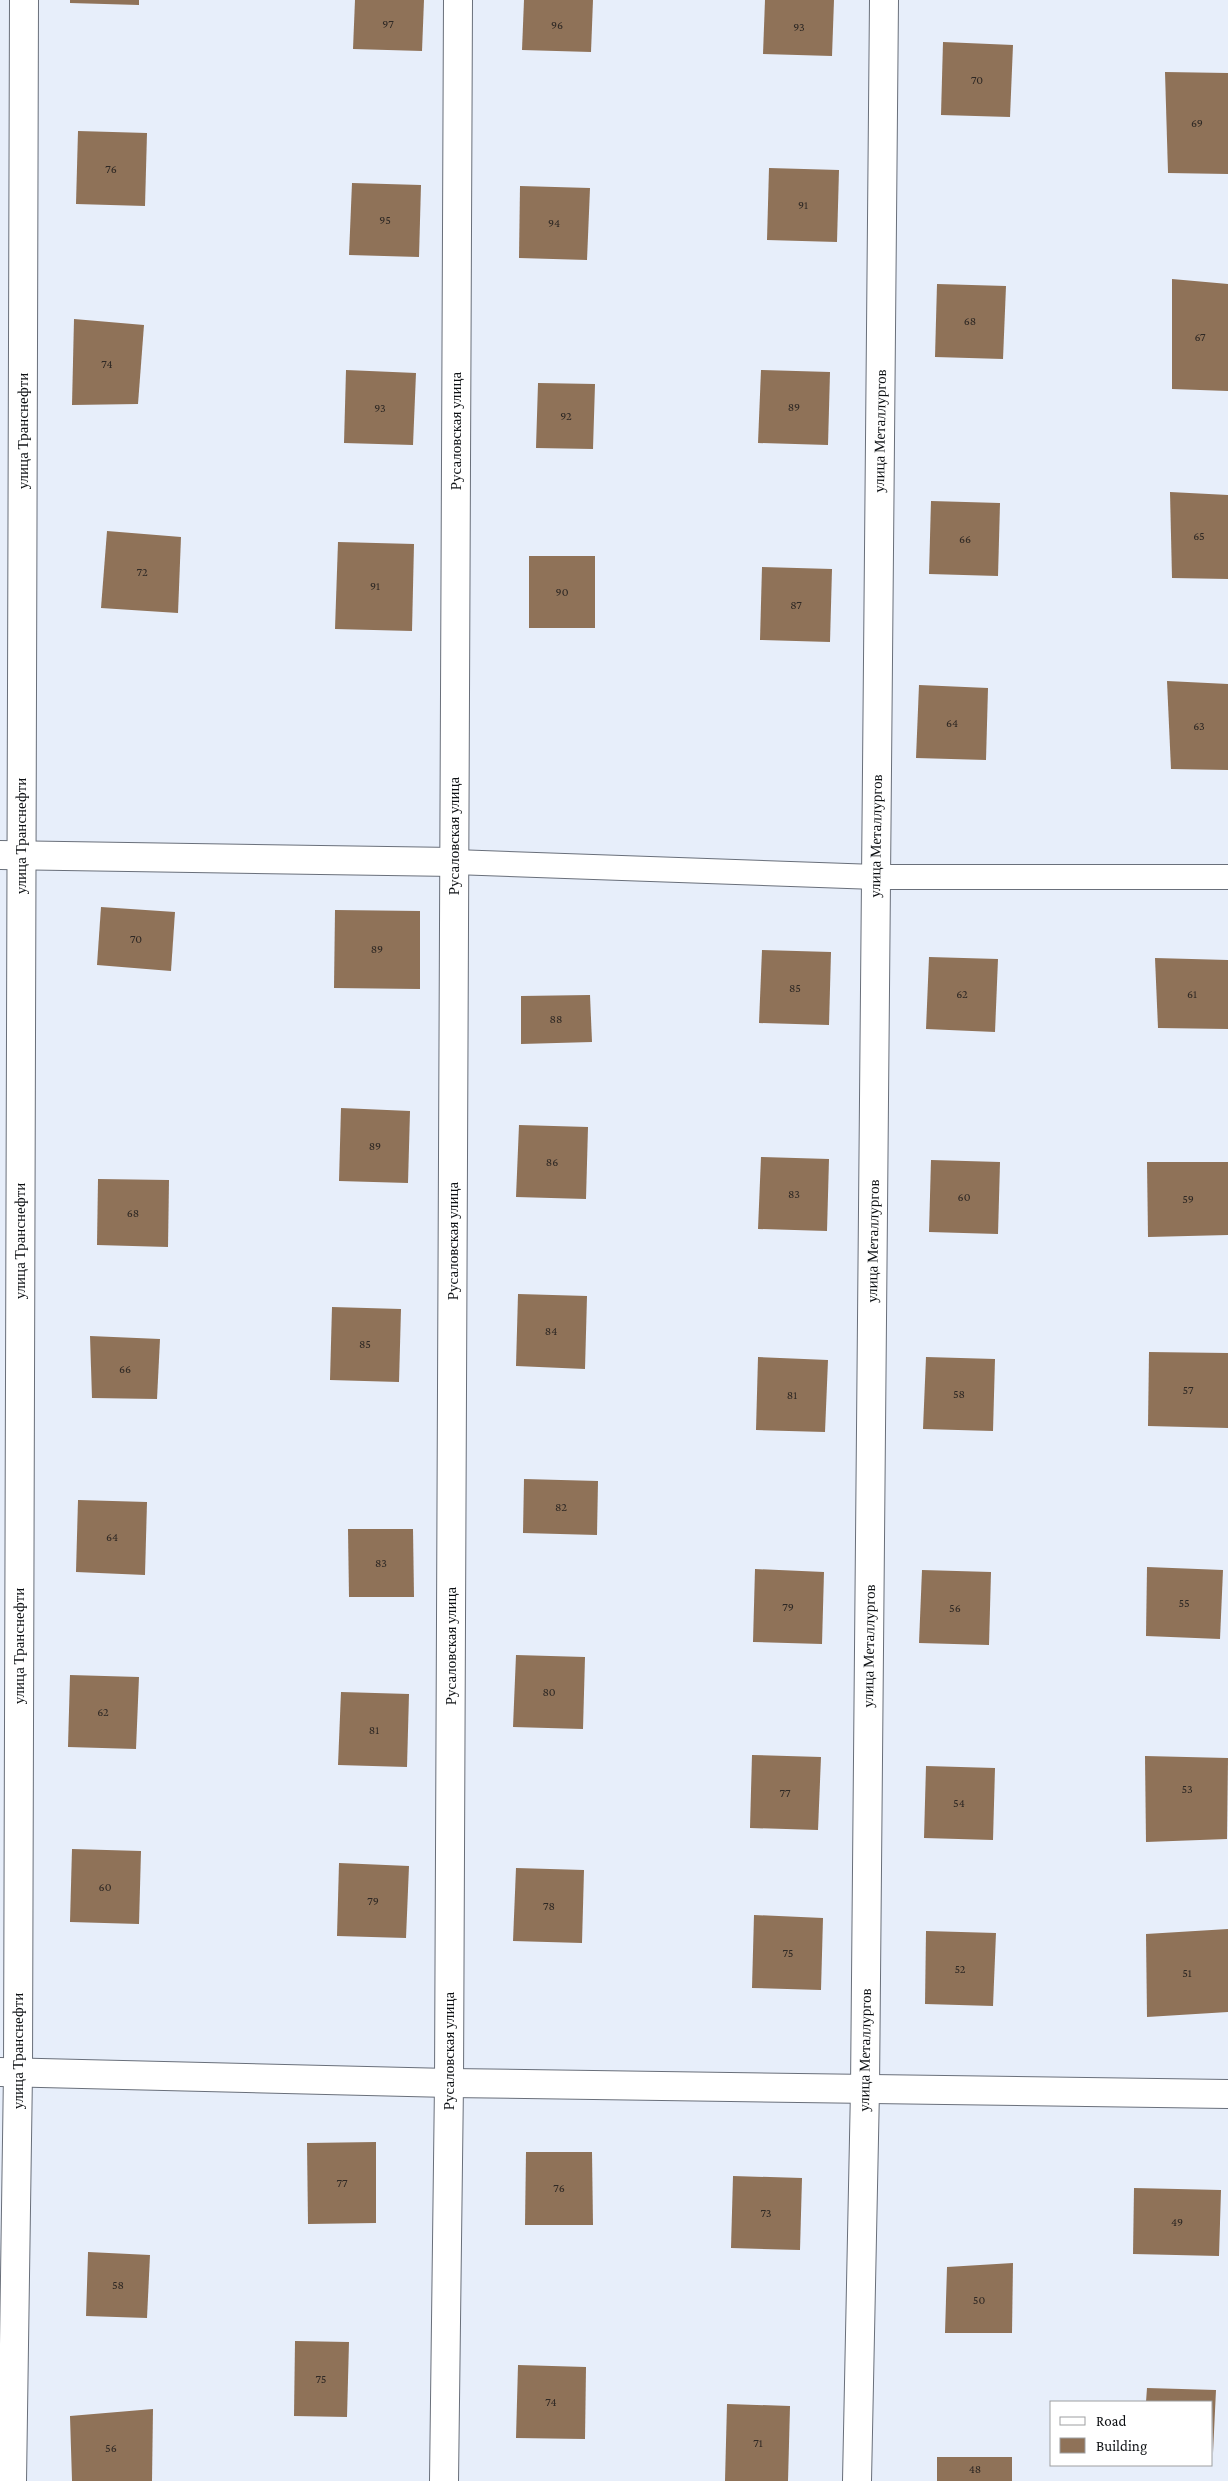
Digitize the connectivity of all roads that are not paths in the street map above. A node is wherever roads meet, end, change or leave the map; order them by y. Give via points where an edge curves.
1 (24, 0) edge
2 (458, 0) edge
3 (884, 0) edge
4 (11, 855) edge
5 (454, 862) junction
6 (876, 877) junction
7 (1228, 877) edge
8 (9, 2072) edge
9 (449, 2083) junction
10 (865, 2089) junction
11 (1228, 2094) edge
12 (12, 2481) edge
13 (444, 2481) edge
14 (857, 2481) edge

1 - 4 street, улица Транснефти
2 - 5 street, Русаловская улица
3 - 6 street, улица Металлургов
4 - 5 street
4 - 8 street, улица Транснефти
5 - 6 lane
5 - 9 street, Русаловская улица
6 - 7 lane
6 - 10 street, улица Металлургов
8 - 9 street
8 - 12 street, улица Транснефти
9 - 10 street
9 - 13 street, Русаловская улица
10 - 11 street
10 - 14 street, улица Металлургов

